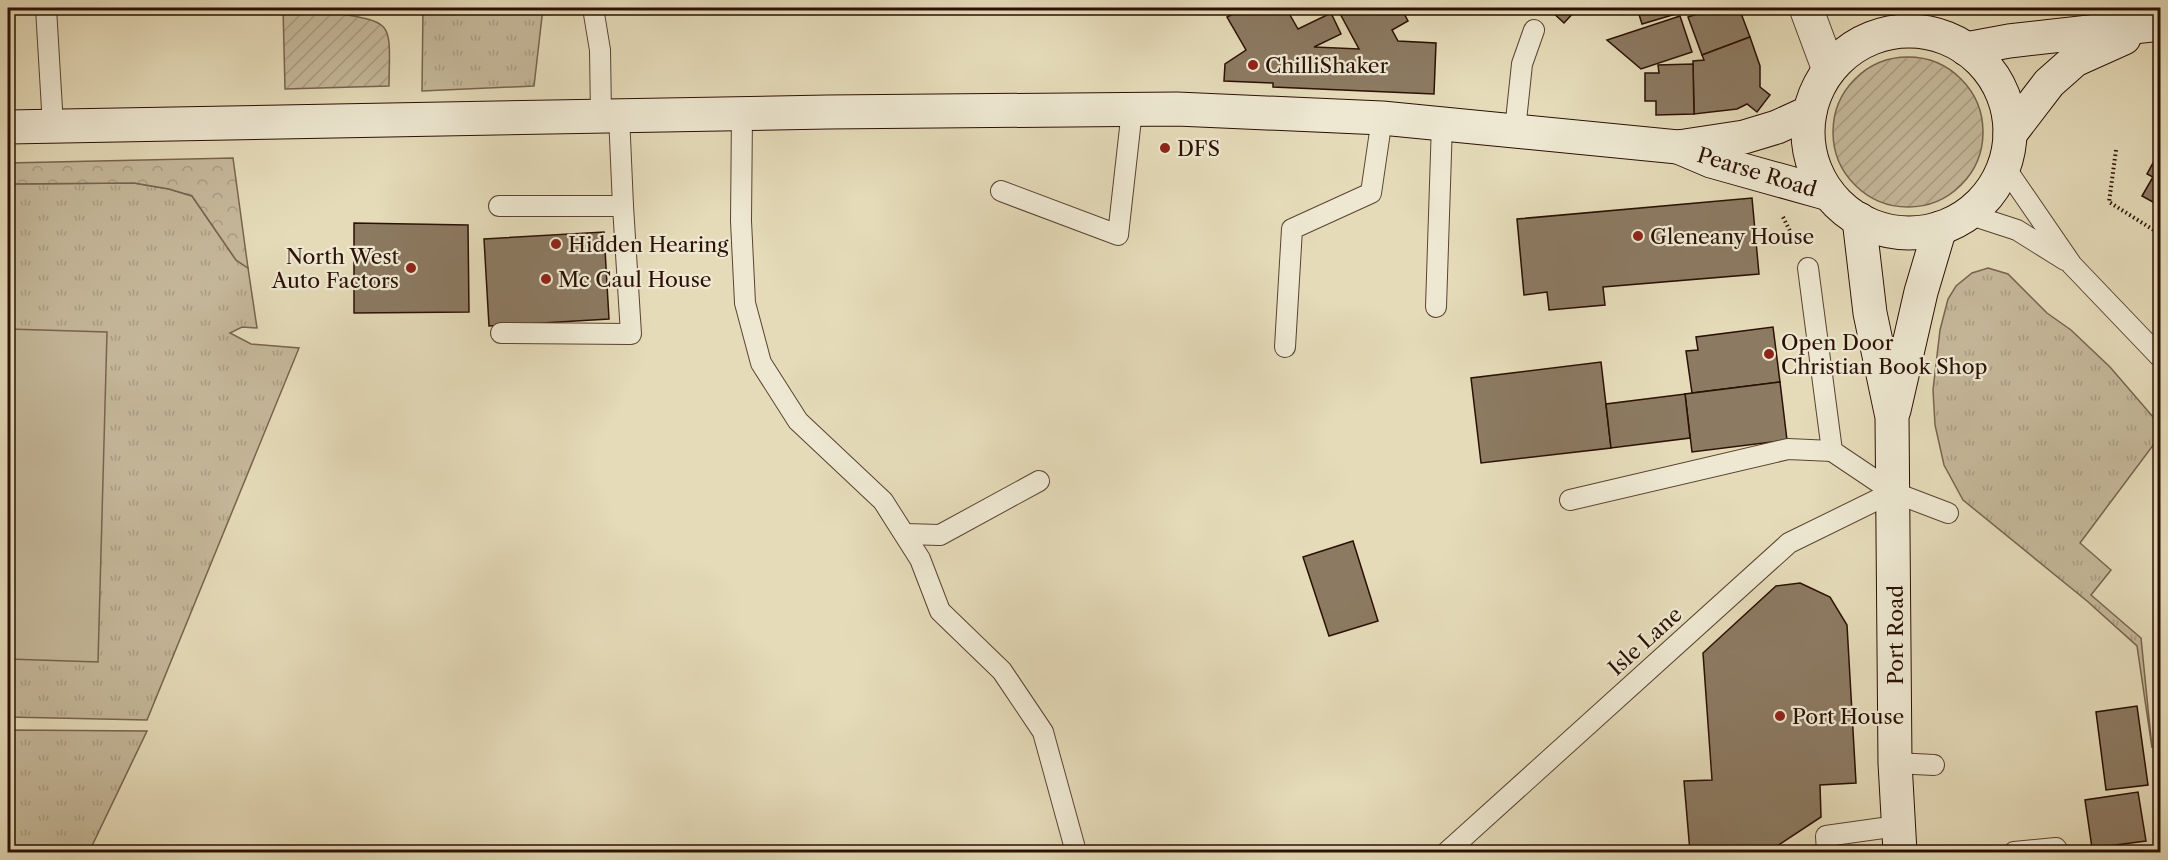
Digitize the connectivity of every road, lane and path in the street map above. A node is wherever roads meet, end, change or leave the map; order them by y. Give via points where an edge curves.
1 (46, 8) edge
2 (593, 8) edge
3 (1806, 8) edge
4 (2154, 26) edge
5 (1534, 30) dead end
6 (1966, 49) junction
7 (1829, 70) junction
8 (1132, 110) junction
9 (1810, 112) junction
10 (742, 113) junction
11 (610, 115) junction
12 (1382, 118) junction
13 (1442, 123) junction
14 (52, 126) junction
15 (8, 127) edge
16 (1515, 130) junction
17 (2010, 134) junction
18 (1678, 147) junction
19 (2116, 150) dead end
20 (2004, 166) junction
21 (1763, 176) junction
22 (1001, 191) dead end
23 (1829, 194) junction
24 (499, 206) dead end
25 (622, 206) junction
26 (1858, 219) junction
27 (1954, 221) junction
28 (2160, 234) edge
29 (2072, 265) junction
30 (1808, 268) joint
31 (1436, 307) dead end
32 (501, 333) dead end
33 (1285, 347) dead end
34 (2160, 357) edge
35 (1892, 417) junction
36 (1832, 451) junction
37 (1039, 481) dead end
38 (1893, 492) junction
39 (1570, 500) dead end
40 (1948, 513) dead end
41 (905, 534) junction
42 (1895, 763) junction
43 (1934, 765) dead end
44 (1898, 839) edge
45 (1076, 852) edge
46 (1447, 852) edge
47 (1827, 852) edge
48 (2014, 852) edge
49 (2059, 852) edge

1 - 14 lane
2 - 11 lane
3 - 7 main road
4 - 6 main road
4 - 17 main road via 2075,60 2049,83
5 - 16 lane via 1522,64
6 - 7 main road via 1941,36 1913,31 1889,33 1851,49
6 - 17 main road via 1994,78 2006,104
7 - 9 main road
8 - 10 main road
8 - 12 main road
8 - 22 lane via 1118,235
9 - 18 main road, Pearse Road via 1744,137
9 - 23 main road via 1811,158
10 - 11 main road
10 - 41 lane via 745,303 761,363 798,421 883,501
11 - 14 main road
11 - 25 lane
12 - 13 main road
12 - 33 lane via 1371,193 1292,229
13 - 16 main road
13 - 31 lane
14 - 15 main road
16 - 18 main road
17 - 20 main road
18 - 21 main road, Pearse Road
19 - 28 path via 2109,202
20 - 27 main road via 1993,188
20 - 29 lane
21 - 23 main road, Pearse Road
21 - 30 path
23 - 26 main road
24 - 25 lane
25 - 32 lane via 631,334
26 - 27 main road via 1901,233
26 - 35 main road, Port Road via 1875,342
27 - 29 lane via 2017,230
27 - 35 main road, Port Road via 1921,292
29 - 34 lane
30 - 36 lane
35 - 38 main road, Port Road
36 - 38 lane
36 - 39 lane via 1788,449
37 - 41 lane via 940,535
38 - 40 lane
38 - 42 main road, Port Road
38 - 46 lane, Isle Lane via 1789,543
41 - 45 lane via 920,559 940,611 1002,671 1043,732
42 - 43 lane
42 - 44 main road, Port Road
44 - 47 lane via 1826,836
48 - 49 lane via 2056,848

